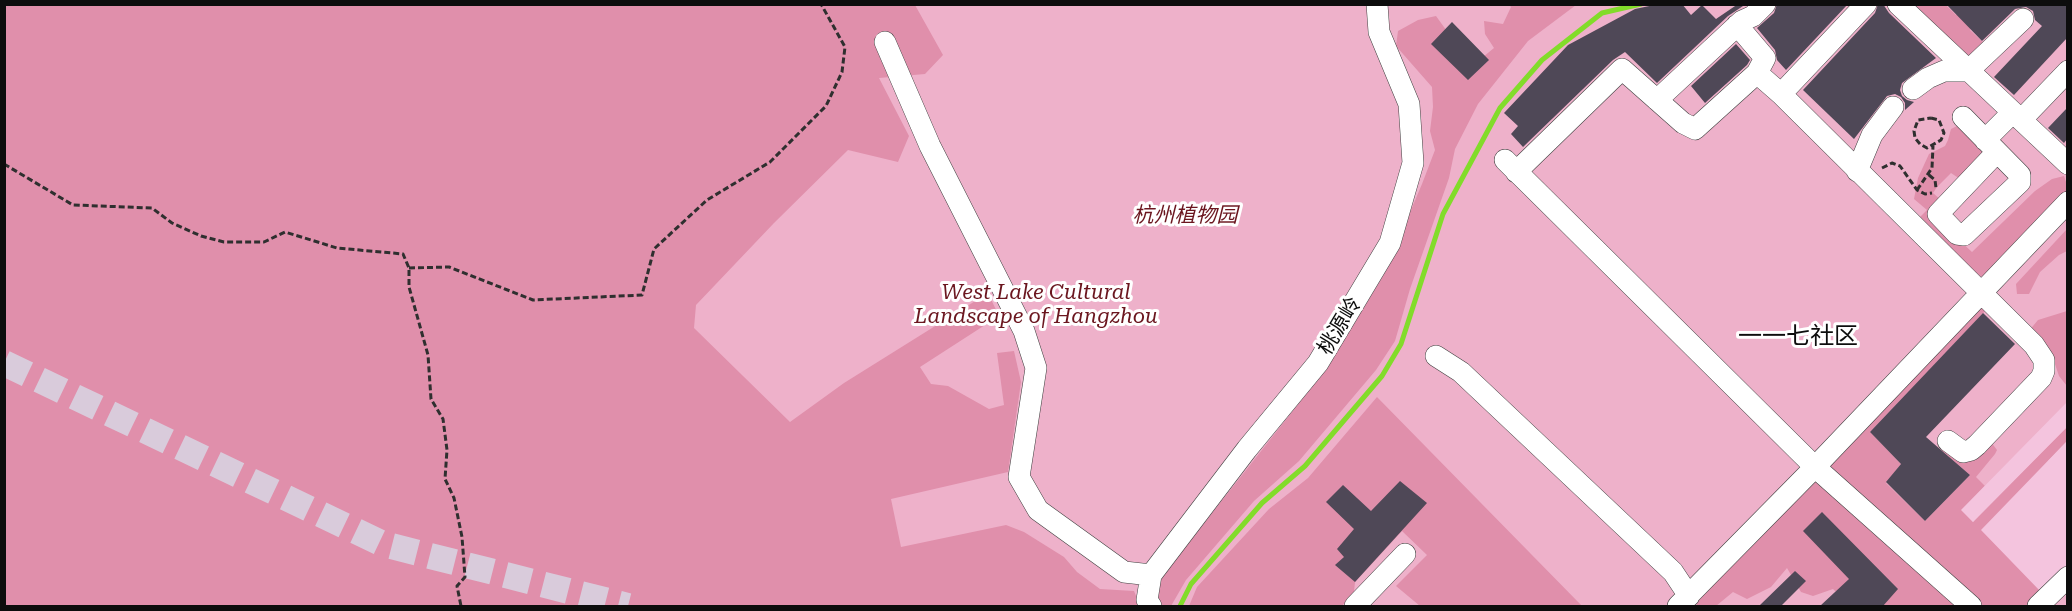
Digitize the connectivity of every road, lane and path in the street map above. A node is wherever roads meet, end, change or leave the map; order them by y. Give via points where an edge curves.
1 (821, 4) edge
2 (1377, 4) edge
3 (1765, 4) edge
4 (1866, 4) edge
5 (1898, 4) edge
6 (2023, 19) dead end
7 (1737, 25) junction
8 (885, 42) dead end
9 (1968, 71) junction
10 (2067, 72) edge
11 (1757, 73) junction
12 (1913, 89) dead end
13 (1781, 94) junction
14 (1657, 100) junction
15 (1893, 107) dead end
16 (2016, 116) junction
17 (1963, 117) dead end
18 (1934, 145) junction
19 (4, 164) edge
20 (2067, 165) edge
21 (1862, 175) junction
22 (1929, 175) junction
23 (1917, 190) junction
24 (2067, 202) edge
25 (409, 268) junction
26 (1980, 294) junction
27 (1437, 356) dead end
28 (1948, 441) dead end
29 (1815, 467) junction
30 (1405, 554) dead end
31 (1151, 576) junction
32 (2067, 577) edge
33 (1683, 601) edge
34 (461, 606) edge
35 (1151, 606) edge
36 (1355, 606) edge
37 (1971, 606) edge
38 (2038, 606) edge

1 - 25 path via 845,47 842,72 826,106 770,162 707,200 654,249 642,295 533,300 449,267
2 - 31 street, 桃源岭 via 1379,32 1409,104 1413,163 1390,243 1318,363
3 - 7 street
4 - 13 street
5 - 9 street
6 - 9 street
7 - 11 street via 1765,58
7 - 14 street
8 - 31 street via 930,146 1024,331 1036,368 1019,477 1038,510 1124,572
9 - 12 street via 1944,71
9 - 16 street
10 - 16 street
11 - 13 street
11 - 14 street via 1695,129
13 - 21 street
14 - 29 street via 1622,69 1510,166
15 - 21 street via 1872,135
16 - 17 street via 1991,146
16 - 20 street
18 - 18 path via 1941,140 1943,126 1931,118 1918,120 1915,138 1927,148
18 - 22 path
19 - 25 path via 73,205 152,208 172,223 224,242 264,242 285,232 337,248 403,254
21 - 23 path via 1892,163 1900,166
21 - 26 street
22 - 23 path
22 - 23 path via 1937,187 1933,193
24 - 26 street
25 - 34 path via 409,286 428,355 430,399 443,419 445,479 454,498 462,537 465,577 457,586
26 - 28 street via 2034,345 2044,360 2044,371 1971,450 1963,452
26 - 29 street
27 - 33 street via 1461,372 1673,572
29 - 33 street
29 - 37 street
30 - 36 street
31 - 35 street via 1147,600
32 - 38 street

